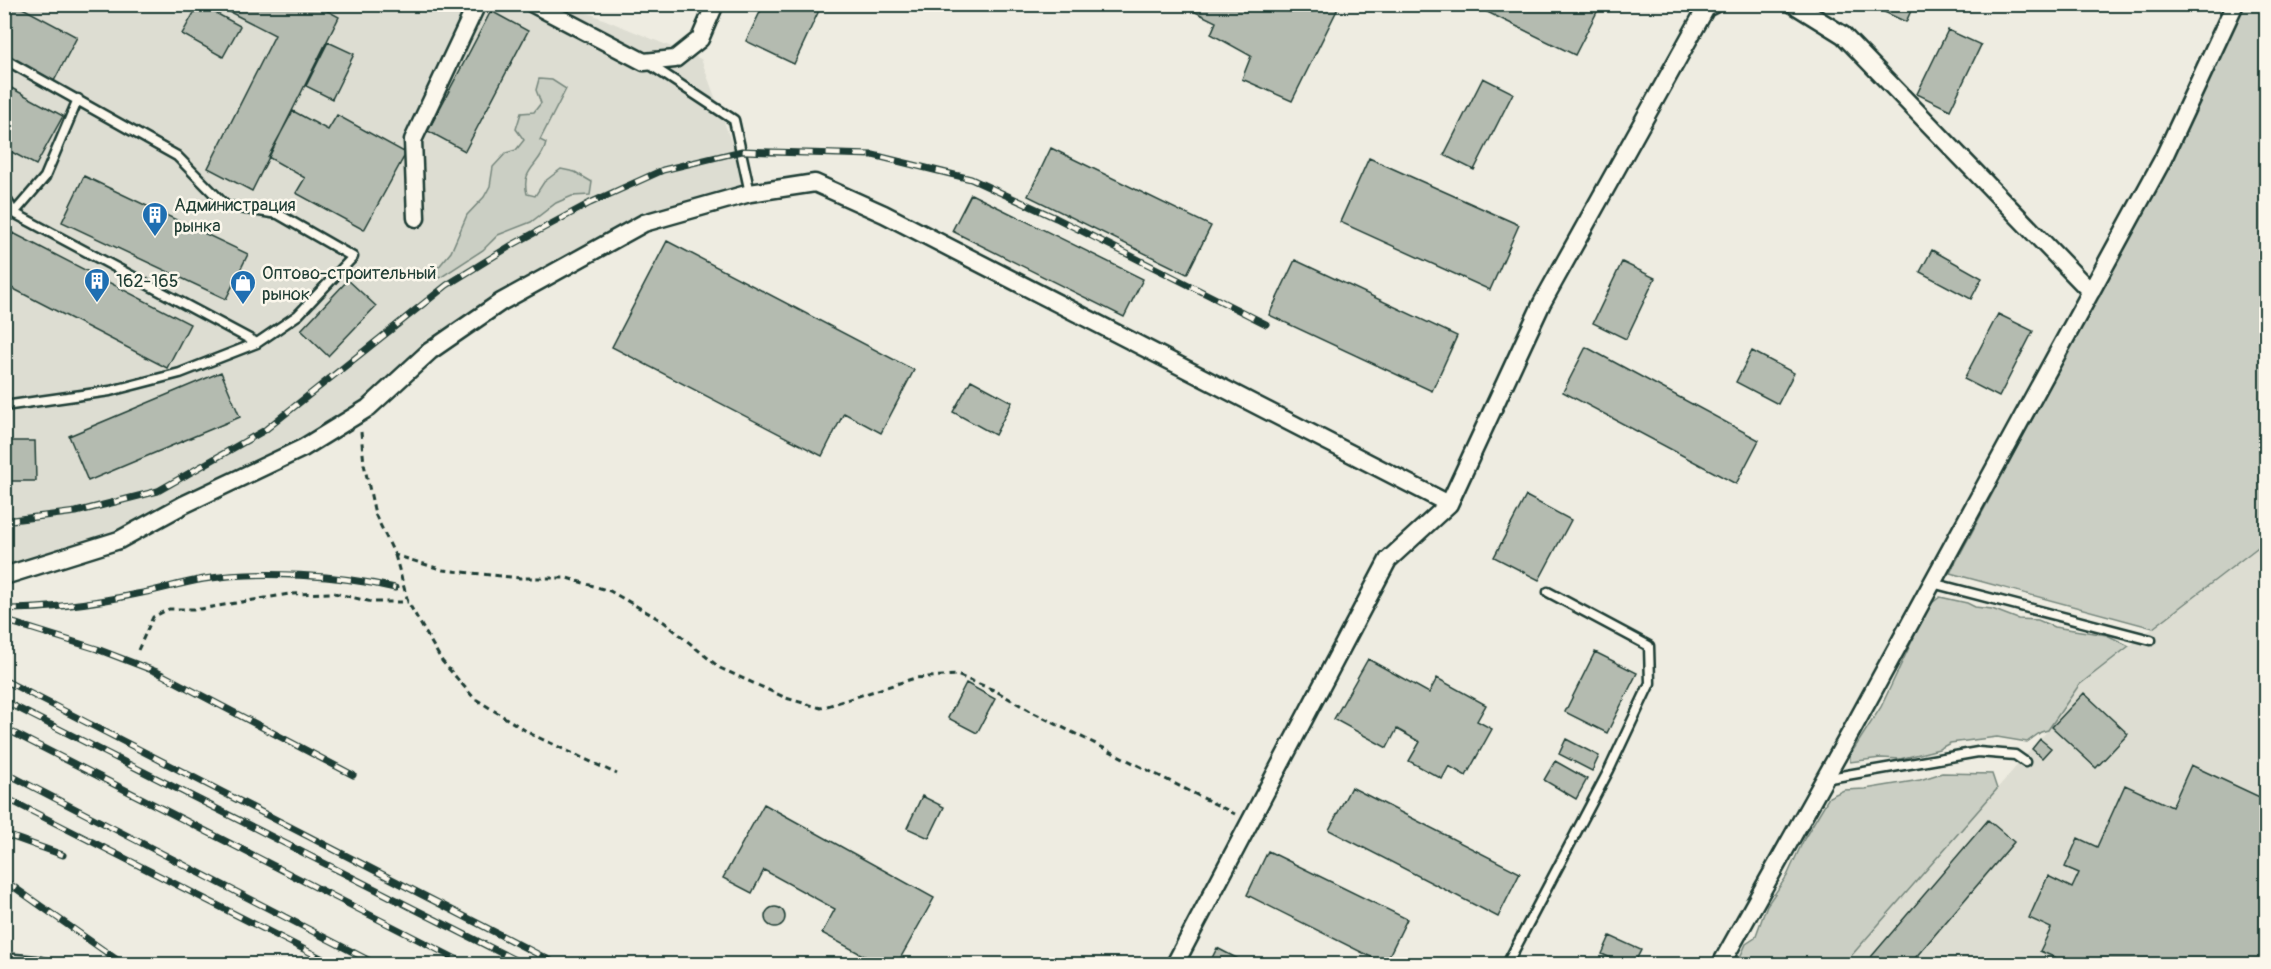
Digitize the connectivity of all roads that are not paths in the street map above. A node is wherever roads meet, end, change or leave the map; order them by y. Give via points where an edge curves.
1 (477, 4) edge
2 (533, 4) edge
3 (715, 4) edge
4 (1714, 4) edge
5 (1793, 4) edge
6 (2235, 4) edge
7 (4, 59) edge
8 (644, 62) junction
9 (78, 99) junction
10 (750, 193) junction
11 (4, 195) edge
12 (14, 213) junction
13 (416, 218) dead end
14 (2091, 292) junction
15 (257, 343) junction
16 (4, 406) edge
17 (1449, 504) junction
18 (4, 576) edge
19 (1932, 583) junction
20 (1548, 592) dead end
21 (2151, 640) dead end
22 (2025, 762) dead end
23 (1824, 779) junction
24 (4, 958) edge
25 (49, 964) edge
26 (1175, 964) edge
27 (1507, 964) edge
28 (1721, 964) edge

1 - 13 street via 413,140
2 - 8 street
3 - 8 street via 700,39 675,58
4 - 17 street via 1706,8 1542,303
5 - 14 street via 1843,35
6 - 14 street via 2162,161
7 - 9 lane
8 - 10 lane via 734,120
9 - 12 lane via 45,177
9 - 15 lane via 177,156 226,206 278,214 353,257 298,315
10 - 17 street via 815,183 895,219
10 - 18 street via 644,223 501,302 430,351 368,408 303,447 119,540
11 - 12 lane
12 - 15 lane
14 - 19 street
15 - 16 lane via 180,373 110,391
17 - 26 street via 1388,560
19 - 21 lane
19 - 23 street
20 - 27 lane via 1649,646 1650,683
22 - 23 lane via 2015,755 1978,752
23 - 28 street
24 - 25 lane

